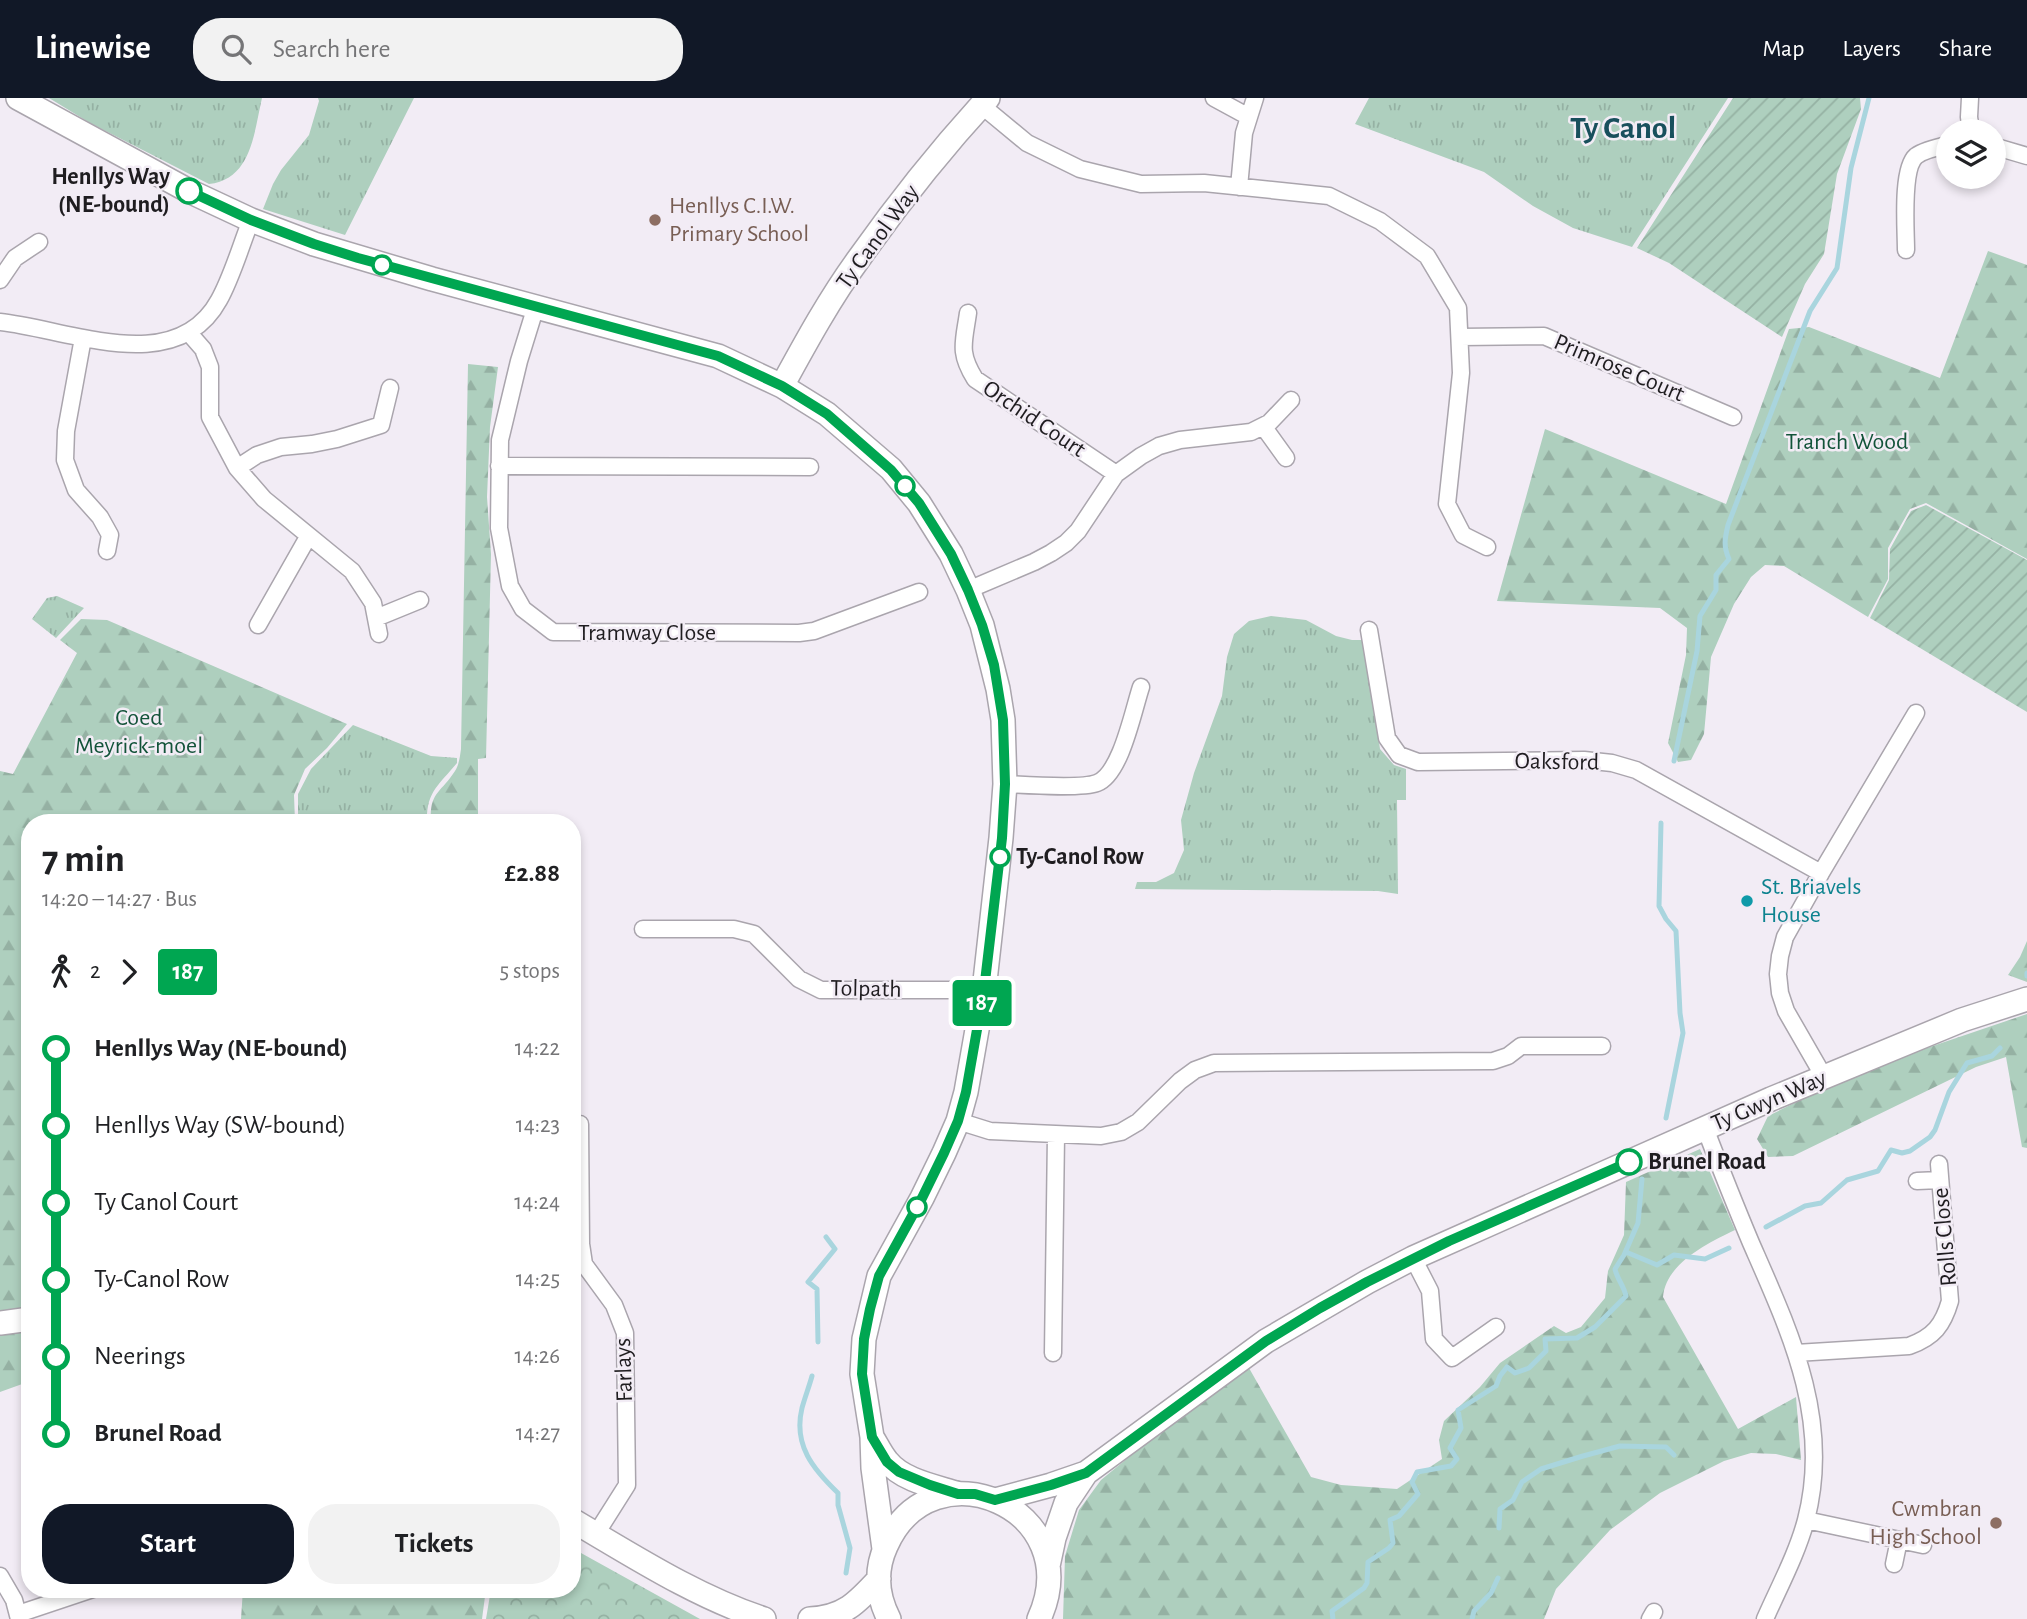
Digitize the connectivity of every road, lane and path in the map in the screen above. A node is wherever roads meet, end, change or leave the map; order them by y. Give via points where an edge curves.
1 (18, 98) edge
2 (1214, 98) edge
3 (1255, 98) edge
4 (1970, 98) edge
5 (984, 102) edge
6 (1249, 117) junction
7 (1969, 119) edge
8 (1936, 148) edge
9 (2006, 150) edge
10 (2027, 156) edge
11 (1239, 187) junction
12 (251, 220) junction
13 (39, 242) dead end
14 (1906, 250) dead end
15 (0, 280) edge
16 (536, 306) junction
17 (968, 313) dead end
18 (0, 322) edge
19 (189, 333) junction
20 (1460, 337) junction
21 (83, 338) junction
22 (782, 386) junction
23 (390, 388) dead end
24 (1291, 400) dead end
25 (1733, 417) dead end
26 (1263, 426) junction
27 (1286, 458) dead end
28 (499, 466) junction
29 (810, 467) dead end
30 (237, 468) junction
31 (1116, 474) junction
32 (309, 537) junction
33 (1487, 547) dead end
34 (107, 551) dead end
35 (968, 590) junction
36 (919, 592) dead end
37 (420, 600) dead end
38 (258, 625) dead end
39 (1369, 629) dead end
40 (1141, 687) dead end
41 (1916, 713) dead end
42 (1005, 784) junction
43 (1821, 873) junction
44 (643, 929) dead end
45 (984, 990) junction
46 (2027, 999) edge
47 (1602, 1046) dead end
48 (1824, 1077) junction
49 (958, 1121) junction
50 (1705, 1128) junction
51 (1056, 1135) junction
52 (1917, 1181) dead end
53 (581, 1250) edge
54 (1413, 1258) junction
55 (21, 1320) edge
56 (0, 1323) edge
57 (1496, 1327) dead end
58 (1053, 1353) dead end
59 (1796, 1353) junction
60 (872, 1437) junction
61 (1086, 1473) junction
62 (958, 1494) junction
63 (995, 1500) junction
64 (1806, 1520) junction
65 (581, 1525) edge
66 (596, 1534) junction
67 (1899, 1540) junction
68 (1923, 1545) dead end
69 (884, 1549) junction
70 (1894, 1564) dead end
71 (1048, 1567) junction
72 (0, 1576) edge
73 (879, 1579) junction
74 (69, 1598) edge
75 (1043, 1615) edge
76 (18, 1617) edge
77 (764, 1619) edge
78 (810, 1619) edge
79 (889, 1619) edge
80 (1765, 1619) edge

1 - 12 street via 153,173
2 - 6 street
3 - 6 street
4 - 7 street
5 - 11 street via 1027,143 1080,169 1141,184
5 - 22 street, Ty Canol Way via 859,257
6 - 11 street
8 - 14 street via 1914,157 1907,170
9 - 10 street
11 - 20 street via 1329,196 1380,221 1427,256 1458,308
12 - 16 street via 358,258
12 - 19 street via 219,300
13 - 15 street via 15,258
16 - 22 street via 718,356
16 - 28 street, Tramway Close via 509,398
17 - 31 street, Orchid Court via 962,352 975,379
18 - 21 street
19 - 21 street via 142,345
19 - 30 street via 203,349 209,367 210,417
20 - 25 street, Primrose Court via 1544,336
20 - 33 street via 1461,373 1447,504 1463,535
21 - 34 street via 65,460 76,490 110,535
22 - 35 street via 827,414 891,470 919,503
23 - 30 street via 381,425 337,439 281,447
24 - 26 street
26 - 27 street
26 - 31 street via 1251,432 1160,446
28 - 29 street
28 - 36 street, Tramway Close via 499,528 510,586 523,609 553,632 799,634
30 - 32 street via 264,499
31 - 35 street via 1066,543
32 - 37 street via 352,571 373,603 377,626
32 - 38 street
35 - 42 street via 996,677
39 - 43 street, Oaksford via 1387,738 1399,755 1418,762 1584,760 1636,769
40 - 42 street via 1109,775 1096,783
41 - 43 street
42 - 45 street
43 - 48 street via 1785,937 1779,974 1786,1011
44 - 45 street, Tolpath via 734,929 754,934 799,979 821,990
45 - 49 street
46 - 48 street, Ty Gwyn Way via 1962,1020
47 - 51 street via 1521,1046 1493,1061 1214,1063 1195,1069 1121,1132
48 - 50 street, Ty Gwyn Way
49 - 51 street via 990,1131
49 - 60 street via 879,1276 864,1339 862,1374
50 - 54 street, Ty Gwyn Way
50 - 59 street
51 - 58 street
52 - 59 street, Rolls Close via 1939,1172 1950,1301 1941,1324 1925,1340 1909,1346
53 - 66 street, Farlays via 584,1264 614,1305 625,1333 627,1485
54 - 57 street via 1430,1291 1434,1339 1452,1358
54 - 61 street, Ty Gwyn Way via 1266,1341
55 - 56 street
59 - 64 street via 1807,1386 1813,1434
60 - 62 street via 899,1472
60 - 69 street
61 - 63 street, Ty Gwyn Way
61 - 71 street, Ty Gwyn Way via 1066,1503
62 - 63 street
62 - 69 street via 942,1496 912,1511
63 - 71 street via 1031,1527
64 - 67 street
64 - 80 street
65 - 66 street
66 - 77 street via 669,1578
67 - 68 street
67 - 70 street
69 - 73 street
71 - 75 street, Ty Gwyn Way
72 - 76 street
73 - 78 street via 854,1605 826,1618
73 - 79 street
74 - 76 street

